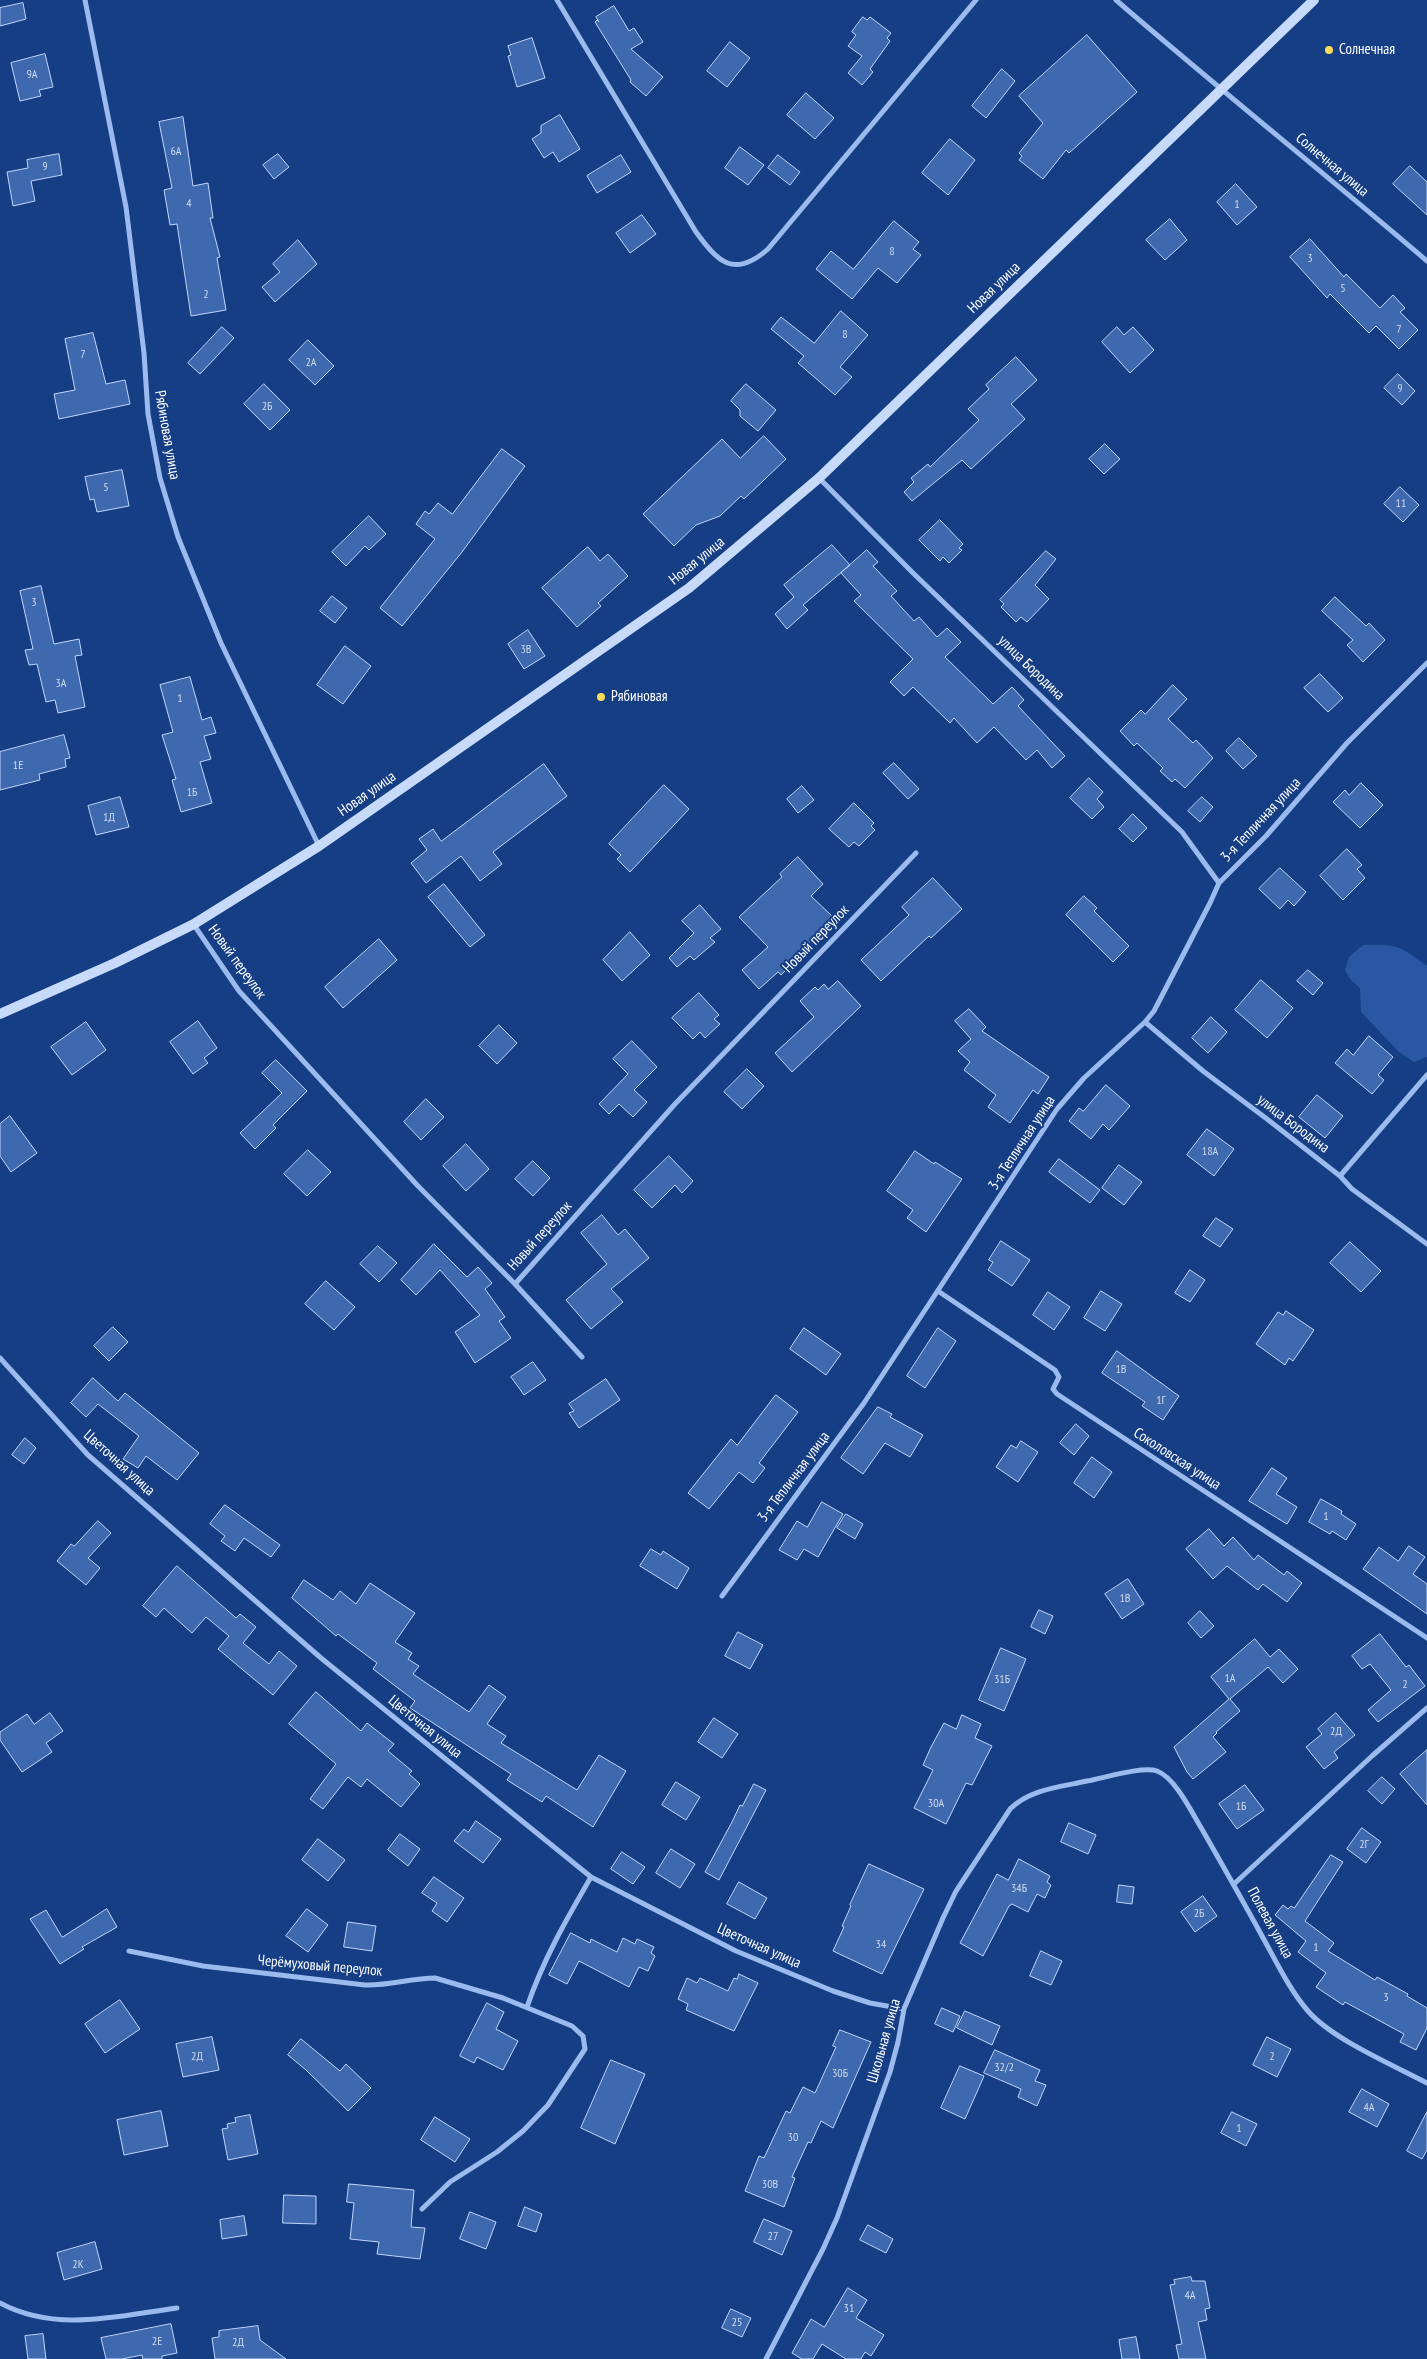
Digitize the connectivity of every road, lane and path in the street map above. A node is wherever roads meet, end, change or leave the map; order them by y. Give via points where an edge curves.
1 (85, 0) edge
2 (557, 0) edge
3 (976, 0) edge
4 (1116, 0) edge
5 (1314, 0) edge
6 (1220, 90) junction
7 (1427, 260) edge
8 (819, 478) junction
9 (1427, 662) edge
10 (319, 846) junction
11 (916, 853) dead end
12 (1219, 883) junction
13 (194, 924) junction
14 (0, 1014) edge
15 (1145, 1022) junction
16 (1427, 1075) edge
17 (1340, 1176) junction
18 (1427, 1244) edge
19 (515, 1284) junction
20 (938, 1290) junction
21 (582, 1356) dead end
22 (0, 1358) edge
23 (722, 1596) dead end
24 (1427, 1638) edge
25 (1427, 1708) edge
26 (1112, 1776) joint
27 (591, 1877) junction
28 (1234, 1884) junction
29 (129, 1951) dead end
30 (527, 2007) junction
31 (904, 2009) junction
32 (1427, 2083) edge
33 (422, 2209) dead end
34 (0, 2303) edge
35 (177, 2308) dead end
36 (766, 2359) edge

1 - 10 street, Рябиновая улица via 126,207 148,414 160,478 178,537 221,643
2 - 3 street via 696,232 721,261 740,265 751,262 768,249
4 - 6 street, Солнечная улица
5 - 6 main road, Новая улица
6 - 7 street, Солнечная улица
6 - 8 main road, Новая улица
8 - 10 main road, Новая улица via 689,588
8 - 12 street, улица Бородина via 1182,832
9 - 12 street, 3-я Тепличная улица via 1347,743 1266,836
10 - 13 main road, Новая улица
11 - 19 street, Новый переулок via 675,1104
12 - 15 street, 3-я Тепличная улица via 1159,1003
13 - 14 main road, Новая улица via 115,964
13 - 19 street, Новый переулок via 239,992 418,1186
15 - 17 street, улица Бородина via 1203,1072
15 - 20 street, 3-я Тепличная улица via 1090,1072 1057,1109
16 - 17 street
17 - 18 street, улица Бородина via 1352,1189
19 - 21 street
20 - 23 street, 3-я Тепличная улица via 864,1403
20 - 24 street, Соколовская улица via 1055,1370 1059,1377 1053,1389 1057,1394
22 - 27 street, Цветочная улица via 88,1455 321,1658
25 - 28 street
26 - 28 street, Полевая улица via 1151,1770 1167,1778
26 - 31 street, Школьная улица via 1027,1796 1010,1810 956,1891
27 - 30 street via 558,1933
27 - 31 street, Цветочная улица via 736,1951 833,1991 870,2003
28 - 32 street, Полевая улица via 1272,1955 1309,2012 1353,2044
29 - 30 street, Черёмуховый переулок via 203,1966 365,1985 384,1986 435,1978
30 - 33 street, Черёмуховый переулок via 579,2031 586,2042 581,2057 548,2105 523,2131 450,2182
31 - 36 street, Школьная улица via 890,2072 837,2218
34 - 35 street via 30,2316 66,2322

